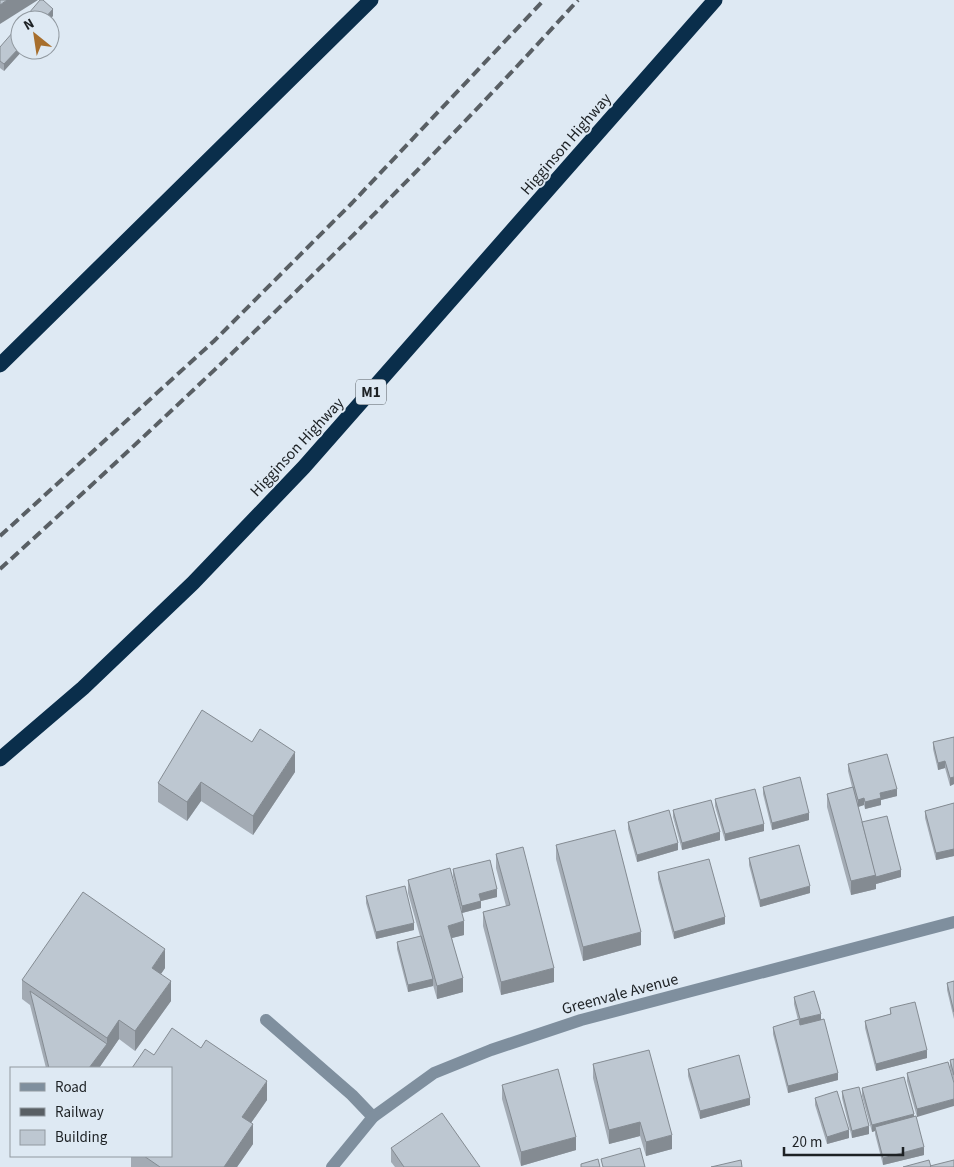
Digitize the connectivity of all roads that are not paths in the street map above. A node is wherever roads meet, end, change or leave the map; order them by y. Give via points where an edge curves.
1 (371, 0) edge
2 (716, 0) edge
3 (0, 365) edge
4 (0, 759) edge
5 (954, 922) edge
6 (266, 1020) dead end
7 (373, 1117) junction
8 (332, 1167) edge

1 - 3 highway
2 - 4 highway, Higginson Highway / M1 via 304,466 179,596 83,688
5 - 7 street, Greenvale Avenue via 581,1020 491,1050 434,1073
6 - 7 street
7 - 8 street, Greenvale Avenue

